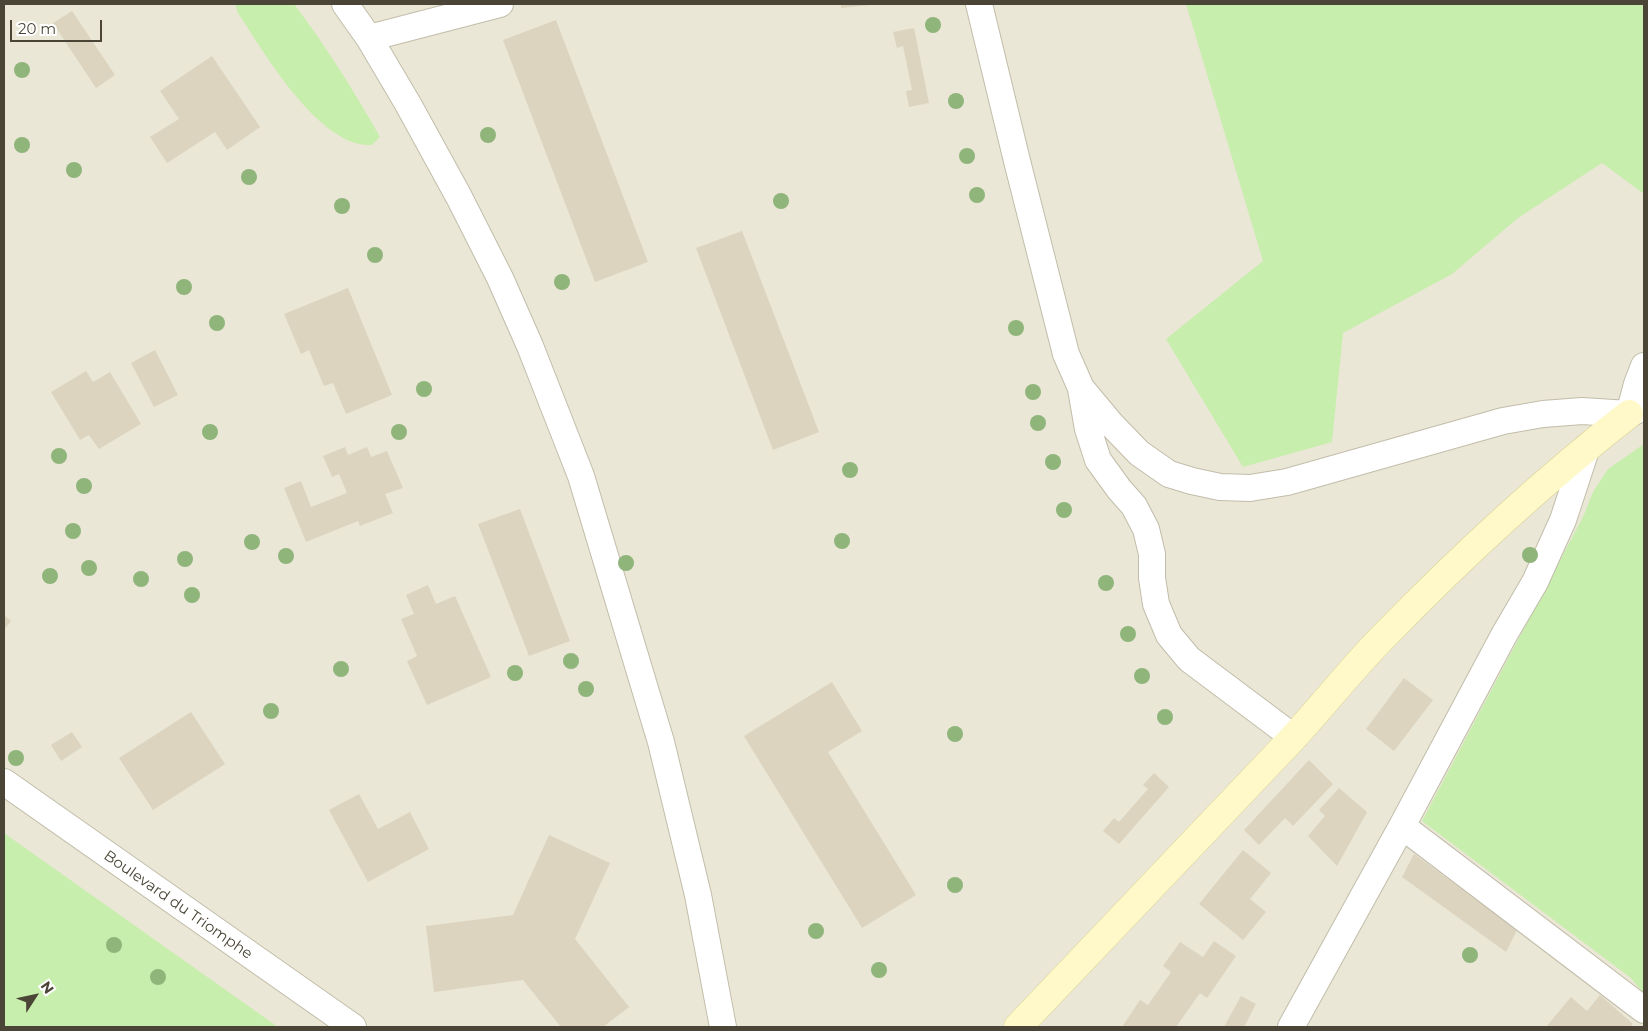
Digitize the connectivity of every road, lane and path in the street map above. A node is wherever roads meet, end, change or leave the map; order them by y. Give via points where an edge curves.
1 (345, 4) edge
2 (500, 4) edge
3 (979, 4) edge
4 (369, 38) junction
5 (1644, 366) edge
6 (1081, 388) junction
7 (1636, 410) edge
8 (1587, 447) junction
9 (1293, 737) junction
10 (4, 782) edge
11 (1402, 826) junction
12 (1644, 1010) edge
13 (353, 1027) edge
14 (723, 1027) edge
15 (1018, 1027) edge
16 (1292, 1027) edge

1 - 4 street
2 - 4 street
3 - 6 street via 1066,354
4 - 14 street via 459,197 500,278 581,476 662,742 698,895
5 - 7 street via 1636,384
6 - 7 street via 1139,453 1169,474 1220,487 1250,488 1288,482 1503,421 1543,414
6 - 9 street via 1088,429 1098,460 1134,506 1146,529 1152,554 1156,604 1169,635 1188,659
7 - 8 street
8 - 9 street via 1466,553 1382,638
8 - 11 street via 1563,520 1535,582
9 - 15 street
10 - 13 street, Boulevard du Triomphe
11 - 12 street
11 - 16 street

